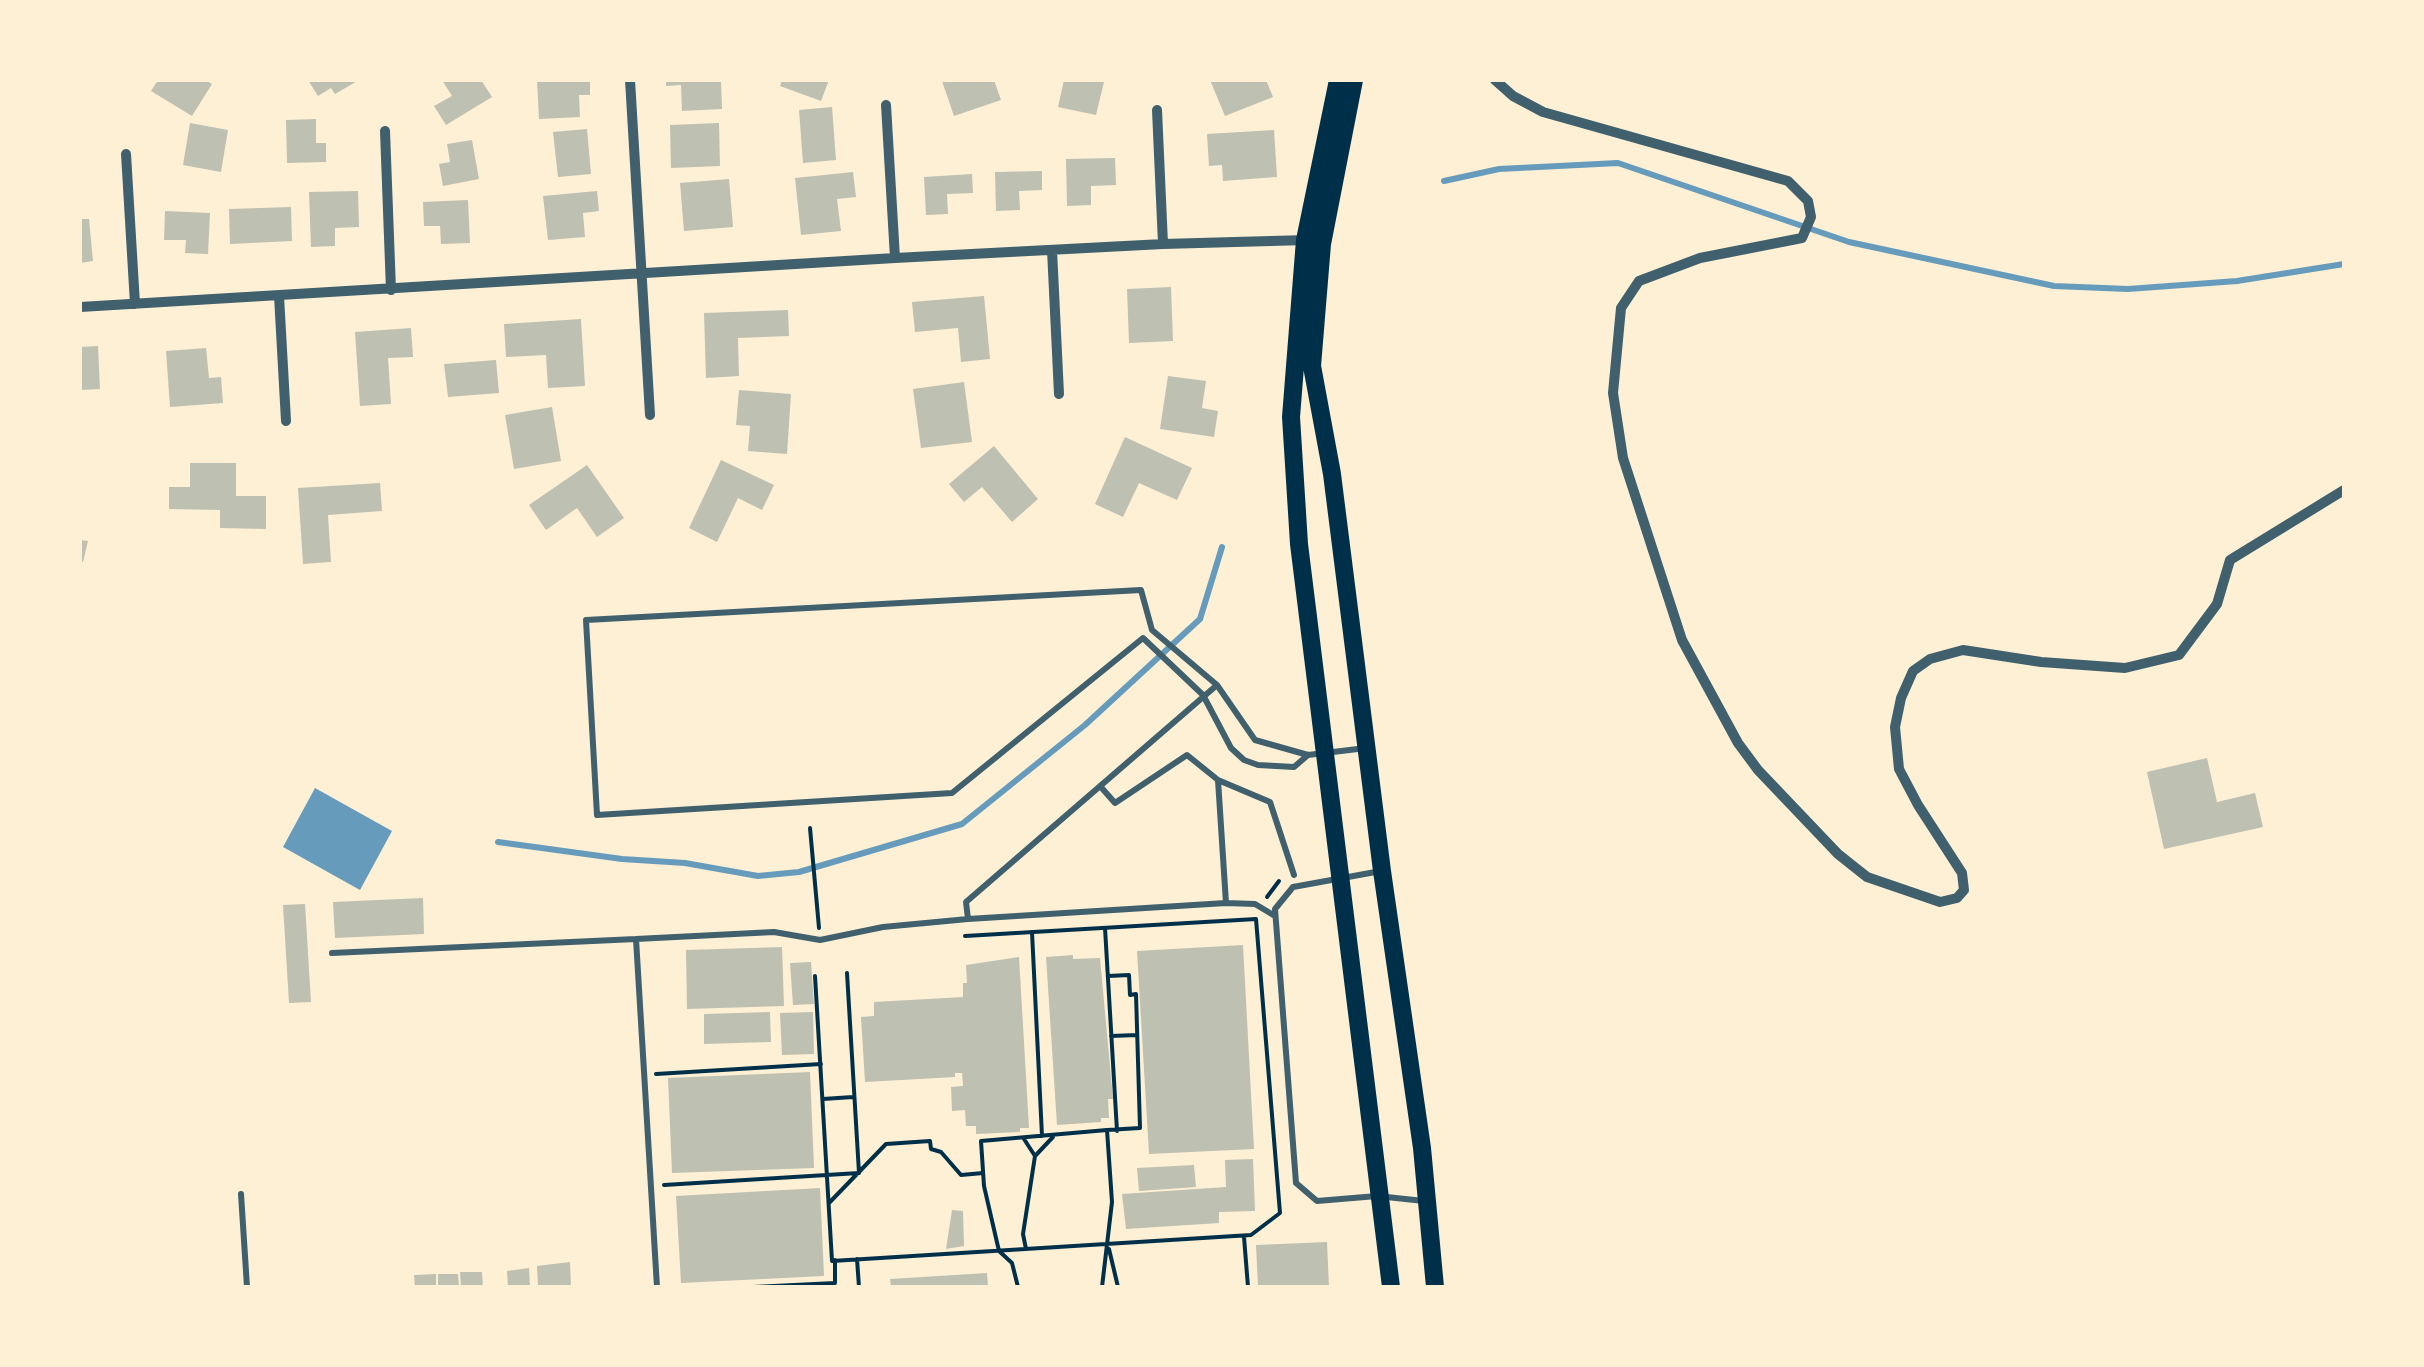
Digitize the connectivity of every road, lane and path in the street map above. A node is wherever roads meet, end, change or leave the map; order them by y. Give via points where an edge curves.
1 (630, 80) edge
2 (1338, 80) edge
3 (1354, 80) edge
4 (1495, 80) edge
5 (886, 105) dead end
6 (1157, 110) dead end
7 (385, 132) dead end
8 (126, 154) dead end
9 (1313, 242) junction
10 (1163, 244) junction
11 (1052, 250) junction
12 (895, 258) junction
13 (641, 275) junction
14 (391, 290) junction
15 (279, 296) junction
16 (135, 304) junction
17 (80, 307) edge
18 (1059, 394) dead end
19 (650, 415) dead end
20 (286, 421) dead end
21 (2344, 490) edge
22 (1217, 685) junction
23 (1203, 696) junction
24 (1366, 748) junction
25 (1316, 754) junction
26 (1218, 780) junction
27 (1100, 786) junction
28 (810, 828) dead end
29 (1382, 870) junction
30 (1294, 875) dead end
31 (1338, 879) junction
32 (1226, 903) junction
33 (1276, 916) junction
34 (968, 919) junction
35 (1105, 928) junction
36 (1032, 932) junction
37 (965, 936) dead end
38 (636, 938) junction
39 (820, 940) junction
40 (332, 952) dead end
41 (847, 973) dead end
42 (816, 976) dead end
43 (1108, 976) junction
44 (1136, 1035) junction
45 (1111, 1036) junction
46 (820, 1064) junction
47 (644, 1074) junction
48 (854, 1097) junction
49 (822, 1099) junction
50 (1107, 1130) junction
51 (1117, 1131) junction
52 (1055, 1135) junction
53 (1042, 1136) junction
54 (1024, 1138) junction
55 (1035, 1156) junction
56 (859, 1173) junction
57 (983, 1173) junction
58 (827, 1176) junction
59 (651, 1186) junction
60 (241, 1194) dead end
61 (1378, 1196) junction
62 (1428, 1201) junction
63 (828, 1203) junction
64 (1244, 1236) junction
65 (1108, 1244) junction
66 (1026, 1249) junction
67 (1000, 1251) junction
68 (857, 1259) junction
69 (835, 1260) junction
70 (836, 1285) edge
71 (246, 1287) edge
72 (657, 1287) edge
73 (753, 1287) edge
74 (859, 1287) edge
75 (1018, 1287) edge
76 (1102, 1287) edge
77 (1118, 1287) edge
78 (1248, 1287) edge
79 (1391, 1287) edge
80 (1435, 1287) edge

1 - 13 street
2 - 9 main road
3 - 9 main road
4 - 21 street via 1543,112 1788,181 1808,201 1802,238 1700,258 1639,281 1621,308 1613,392 1623,458 1682,640 1758,770 1868,878 1940,902 1964,890 1962,873 1899,768 1895,726 1913,671 1963,650 2125,668 2179,655 2217,604 2230,560
5 - 12 street
6 - 10 street
7 - 14 street
8 - 16 street
9 - 10 street
9 - 24 main road via 1312,366
9 - 25 main road via 1291,418
10 - 11 street
11 - 12 street
11 - 18 street
12 - 13 street
13 - 14 street
13 - 19 street
14 - 15 street
15 - 16 street
15 - 20 street
16 - 17 street
22 - 23 lane
22 - 23 lane via 1152,630 1141,590 586,620 597,815 952,793 1144,638
22 - 25 lane via 1255,740
23 - 25 lane via 1244,760 1294,767
23 - 27 lane
24 - 25 lane
24 - 29 main road
25 - 31 main road
26 - 27 lane via 1187,755 1114,803
26 - 30 lane via 1270,802
26 - 32 lane
27 - 34 lane via 966,902
28 - 39 path
29 - 31 lane
29 - 62 main road
31 - 33 lane via 1292,888
31 - 61 main road
32 - 33 lane via 1254,904
32 - 34 lane
33 - 61 lane via 1296,1182 1317,1201
34 - 39 lane
35 - 36 path
35 - 43 path
35 - 64 path via 1256,919 1280,1212
36 - 37 path
36 - 53 path
38 - 39 lane via 774,932
38 - 40 lane
38 - 47 lane
41 - 48 path
42 - 46 path
43 - 44 path via 1128,974 1130,995 1136,994
43 - 45 path
44 - 45 path
44 - 51 path via 1140,1128
45 - 51 path
46 - 47 path
46 - 49 path
47 - 59 lane
48 - 49 path
48 - 56 path
49 - 58 path
50 - 51 path
50 - 52 path
50 - 65 path
52 - 53 path
52 - 55 path
53 - 54 path
54 - 55 path
54 - 57 path via 981,1141
55 - 66 path
56 - 57 path via 886,1144 930,1141 961,1175
56 - 58 path
56 - 63 path
57 - 67 path
58 - 59 path
58 - 63 path
59 - 72 lane
60 - 71 lane
61 - 62 lane
61 - 79 main road
62 - 80 main road
63 - 69 path
64 - 65 path
64 - 78 path
65 - 66 path
65 - 76 path
65 - 77 path
66 - 67 path
67 - 68 path
67 - 75 path via 1012,1263
68 - 69 path
68 - 74 path
69 - 70 path
70 - 73 path

